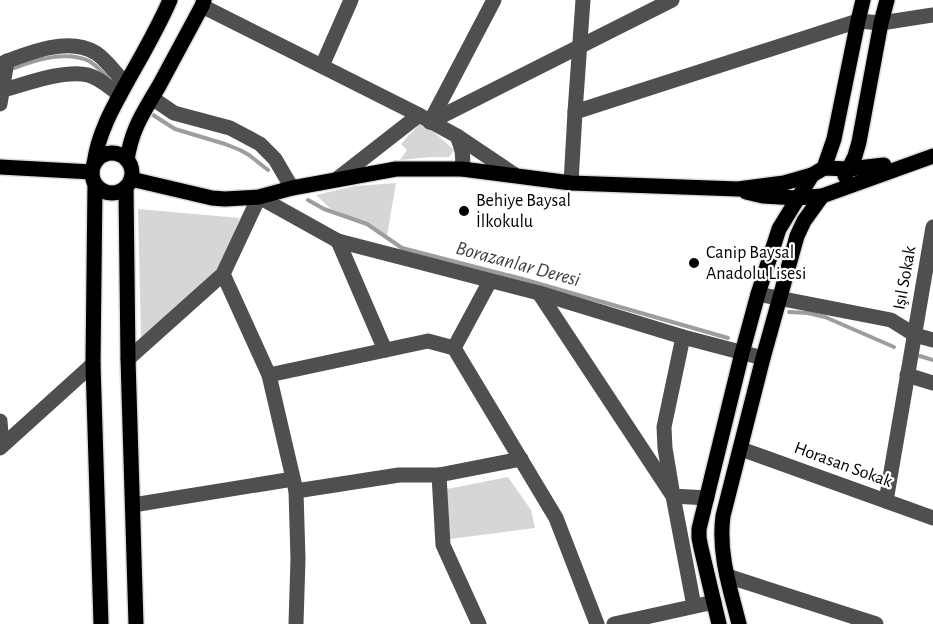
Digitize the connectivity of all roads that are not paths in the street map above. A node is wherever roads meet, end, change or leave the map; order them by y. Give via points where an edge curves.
1 (170, 0) edge
2 (351, 0) edge
3 (494, 0) edge
4 (583, 0) edge
5 (672, 0) edge
6 (863, 0) edge
7 (887, 0) edge
8 (203, 3) edge
9 (933, 15) edge
10 (858, 21) junction
11 (881, 22) junction
12 (579, 47) junction
13 (3, 62) edge
14 (322, 66) junction
15 (123, 89) junction
16 (1, 95) edge
17 (152, 98) junction
18 (575, 112) junction
19 (425, 118) junction
20 (457, 136) junction
21 (859, 142) junction
22 (933, 156) edge
23 (127, 160) junction
24 (884, 165) junction
25 (0, 167) edge
26 (462, 169) junction
27 (849, 169) junction
28 (900, 169) junction
29 (818, 172) junction
30 (93, 173) junction
31 (515, 175) junction
32 (337, 178) junction
33 (128, 183) junction
34 (572, 183) junction
35 (292, 188) junction
36 (738, 189) junction
37 (829, 194) junction
38 (763, 196) junction
39 (259, 197) junction
40 (797, 198) junction
41 (933, 227) edge
42 (779, 230) junction
43 (338, 241) junction
44 (223, 274) junction
45 (490, 281) junction
46 (538, 293) junction
47 (758, 294) junction
48 (779, 297) junction
49 (915, 335) junction
50 (683, 338) junction
51 (933, 340) edge
52 (454, 348) junction
53 (386, 350) junction
54 (742, 353) junction
55 (763, 358) junction
56 (128, 359) junction
57 (93, 364) junction
58 (269, 375) junction
59 (907, 375) junction
60 (933, 382) edge
61 (0, 421) edge
62 (1, 447) edge
63 (741, 449) junction
64 (521, 459) junction
65 (439, 475) junction
66 (294, 485) junction
67 (673, 496) junction
68 (707, 498) junction
69 (886, 501) junction
70 (133, 505) junction
71 (933, 518) edge
72 (727, 576) junction
73 (714, 602) junction
74 (694, 606) junction
75 (101, 624) edge
76 (136, 624) edge
77 (296, 624) edge
78 (479, 624) edge
79 (597, 624) edge
80 (614, 624) edge
81 (719, 624) edge
82 (739, 624) edge
83 (876, 624) edge

1 - 15 main road
2 - 14 street
3 - 19 street
4 - 12 street
5 - 12 street
6 - 10 main road
7 - 11 main road
8 - 14 street
8 - 17 main road
9 - 11 street
10 - 11 street
10 - 18 street
10 - 29 main road via 834,139
11 - 21 main road
12 - 18 street
12 - 19 street
13 - 15 street via 35,51 79,47 102,57 119,77
13 - 16 street
14 - 19 street
15 - 16 street via 77,73
15 - 30 main road via 100,134
17 - 23 main road via 132,134
17 - 35 street via 174,113 230,129 260,144 275,159
18 - 34 street
19 - 20 street
19 - 32 street
20 - 26 street via 464,159
20 - 31 street
21 - 24 main road
21 - 27 main road
22 - 28 main road
23 - 30 main road via 109,153 103,155
23 - 33 main road via 132,172
24 - 27 main road
24 - 28 main road
25 - 30 main road
26 - 31 main road
26 - 32 main road via 396,169
27 - 29 main road
27 - 37 main road
28 - 37 main road
29 - 36 main road via 784,183
29 - 40 main road
30 - 33 main road via 103,191 117,193
30 - 57 main road
31 - 34 main road
32 - 35 main road
33 - 39 main road via 225,200
33 - 56 main road
34 - 36 main road
35 - 39 main road
36 - 38 main road
37 - 40 main road
37 - 48 main road via 804,221
38 - 40 main road
38 - 42 main road via 775,207
39 - 43 street
39 - 44 street
40 - 42 main road
41 - 49 street, Işıl Sokak
42 - 47 main road
43 - 45 street
43 - 53 street
44 - 56 street
44 - 58 street
45 - 46 street
45 - 52 street
46 - 50 street
46 - 67 street
47 - 48 street
47 - 54 main road
48 - 49 street via 891,320
48 - 55 main road
49 - 51 street
49 - 59 street, Işıl Sokak
50 - 54 street
50 - 67 street via 664,428
52 - 53 street via 428,341
52 - 64 street
53 - 58 street
54 - 55 street
54 - 68 main road
55 - 63 main road
56 - 70 main road
57 - 62 street
57 - 75 main road
58 - 66 street
59 - 60 street
59 - 69 street, Işıl Sokak
61 - 62 street
63 - 69 street, Horasan Sokak
63 - 72 main road via 721,530
64 - 65 street
64 - 79 street via 556,518
65 - 66 street
65 - 78 street via 443,545
66 - 70 street
66 - 77 street
67 - 68 street
67 - 74 street
68 - 73 main road via 699,538
69 - 71 street, Horasan Sokak
70 - 76 main road
72 - 82 main road
72 - 83 street
73 - 74 street
73 - 81 main road
74 - 80 street

